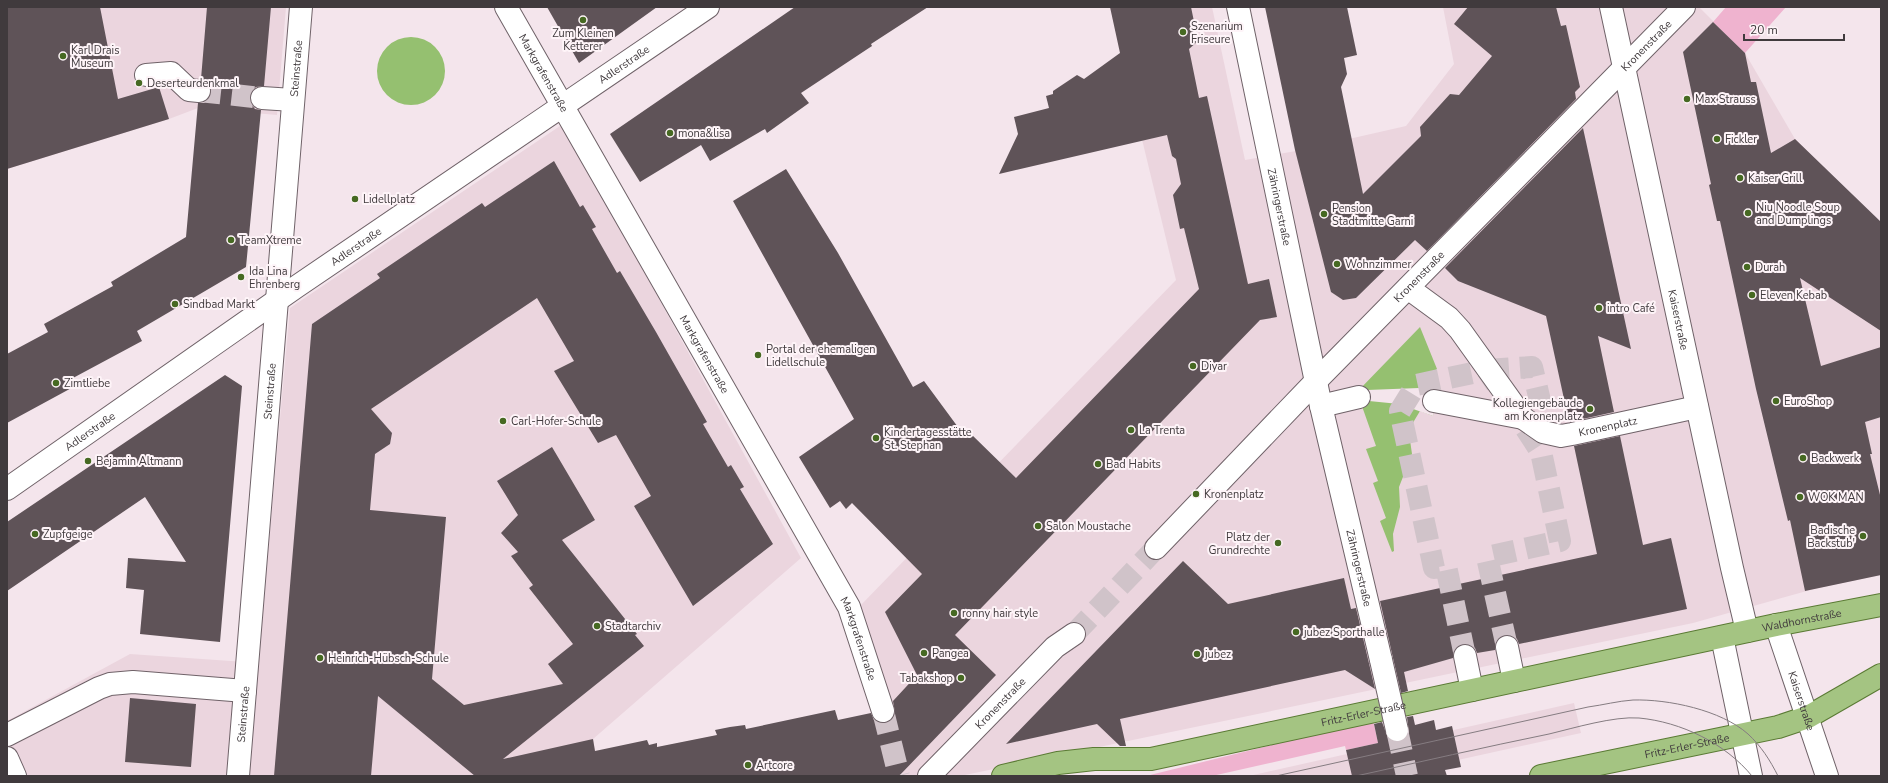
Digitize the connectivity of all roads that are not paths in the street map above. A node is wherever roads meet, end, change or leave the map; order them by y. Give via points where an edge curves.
1 (301, 7) edge
2 (506, 7) edge
3 (708, 7) edge
4 (1238, 7) edge
5 (1611, 7) edge
6 (1679, 12) edge
7 (1624, 67) junction
8 (146, 75) dead end
9 (199, 91) tunnel mouth
10 (262, 98) tunnel mouth
11 (293, 100) junction
12 (562, 107) junction
13 (1408, 288) junction
14 (276, 301) junction
15 (1316, 382) junction
16 (1359, 397) dead end
17 (1434, 401) dead end
18 (1321, 406) junction
19 (1697, 407) junction
20 (1523, 418) junction
21 (7, 489) edge
22 (1156, 548) tunnel mouth
23 (1881, 605) edge
24 (1776, 625) junction
25 (1747, 632) junction
26 (1074, 634) tunnel mouth
27 (1722, 637) junction
28 (1507, 647) tunnel mouth
29 (1465, 656) tunnel mouth
30 (1881, 675) edge
31 (1514, 681) junction
32 (1472, 690) junction
33 (245, 691) junction
34 (883, 711) tunnel mouth
35 (1808, 717) junction
36 (1396, 730) tunnel mouth
37 (7, 735) edge
38 (1742, 735) junction
39 (7, 758) edge
40 (15, 776) edge
41 (238, 776) edge
42 (929, 776) edge
43 (1003, 776) edge
44 (1541, 776) edge
45 (1751, 776) edge
46 (1827, 776) edge

1 - 11 street, Steinstraße
2 - 12 street, Markgrafenstraße
3 - 12 street, Adlerstraße
4 - 15 street, Zähringerstraße
5 - 7 street, Kaiserstraße
6 - 7 street, Kronenstraße
7 - 13 street, Kronenstraße
7 - 19 street, Kaiserstraße
8 - 9 street via 171,73 189,90
10 - 11 street
11 - 14 street, Steinstraße
12 - 14 street, Adlerstraße
12 - 34 street, Markgrafenstraße via 849,607
13 - 15 street, Kronenstraße
13 - 20 street, Kronenplatz via 1449,318 1460,330
14 - 21 street, Adlerstraße
14 - 33 street, Steinstraße
15 - 18 street, Zähringerstraße
15 - 22 street, Kronenstraße
16 - 18 street
17 - 20 street, Kronenplatz
18 - 36 street, Zähringerstraße, bridge
19 - 20 street, Kronenplatz via 1561,436 1543,432
19 - 25 street, Kaiserstraße
23 - 24 main road, Waldhornstraße
24 - 25 main road, Waldhornstraße
24 - 35 street, Kaiserstraße
25 - 27 main road, Waldhornstraße
26 - 42 street, Kronenstraße via 1055,647
27 - 31 main road, Fritz-Erler-Straße
27 - 38 street
28 - 31 street
29 - 32 street
30 - 35 main road
31 - 32 main road, Fritz-Erler-Straße
32 - 43 main road, Fritz-Erler-Straße via 1151,759 1094,759 1058,763
33 - 37 street via 133,682 110,684
33 - 41 street, Steinstraße
35 - 38 main road, Fritz-Erler-Straße
35 - 46 street, Kaiserstraße
38 - 44 main road, Fritz-Erler-Straße
38 - 45 street
39 - 40 street

